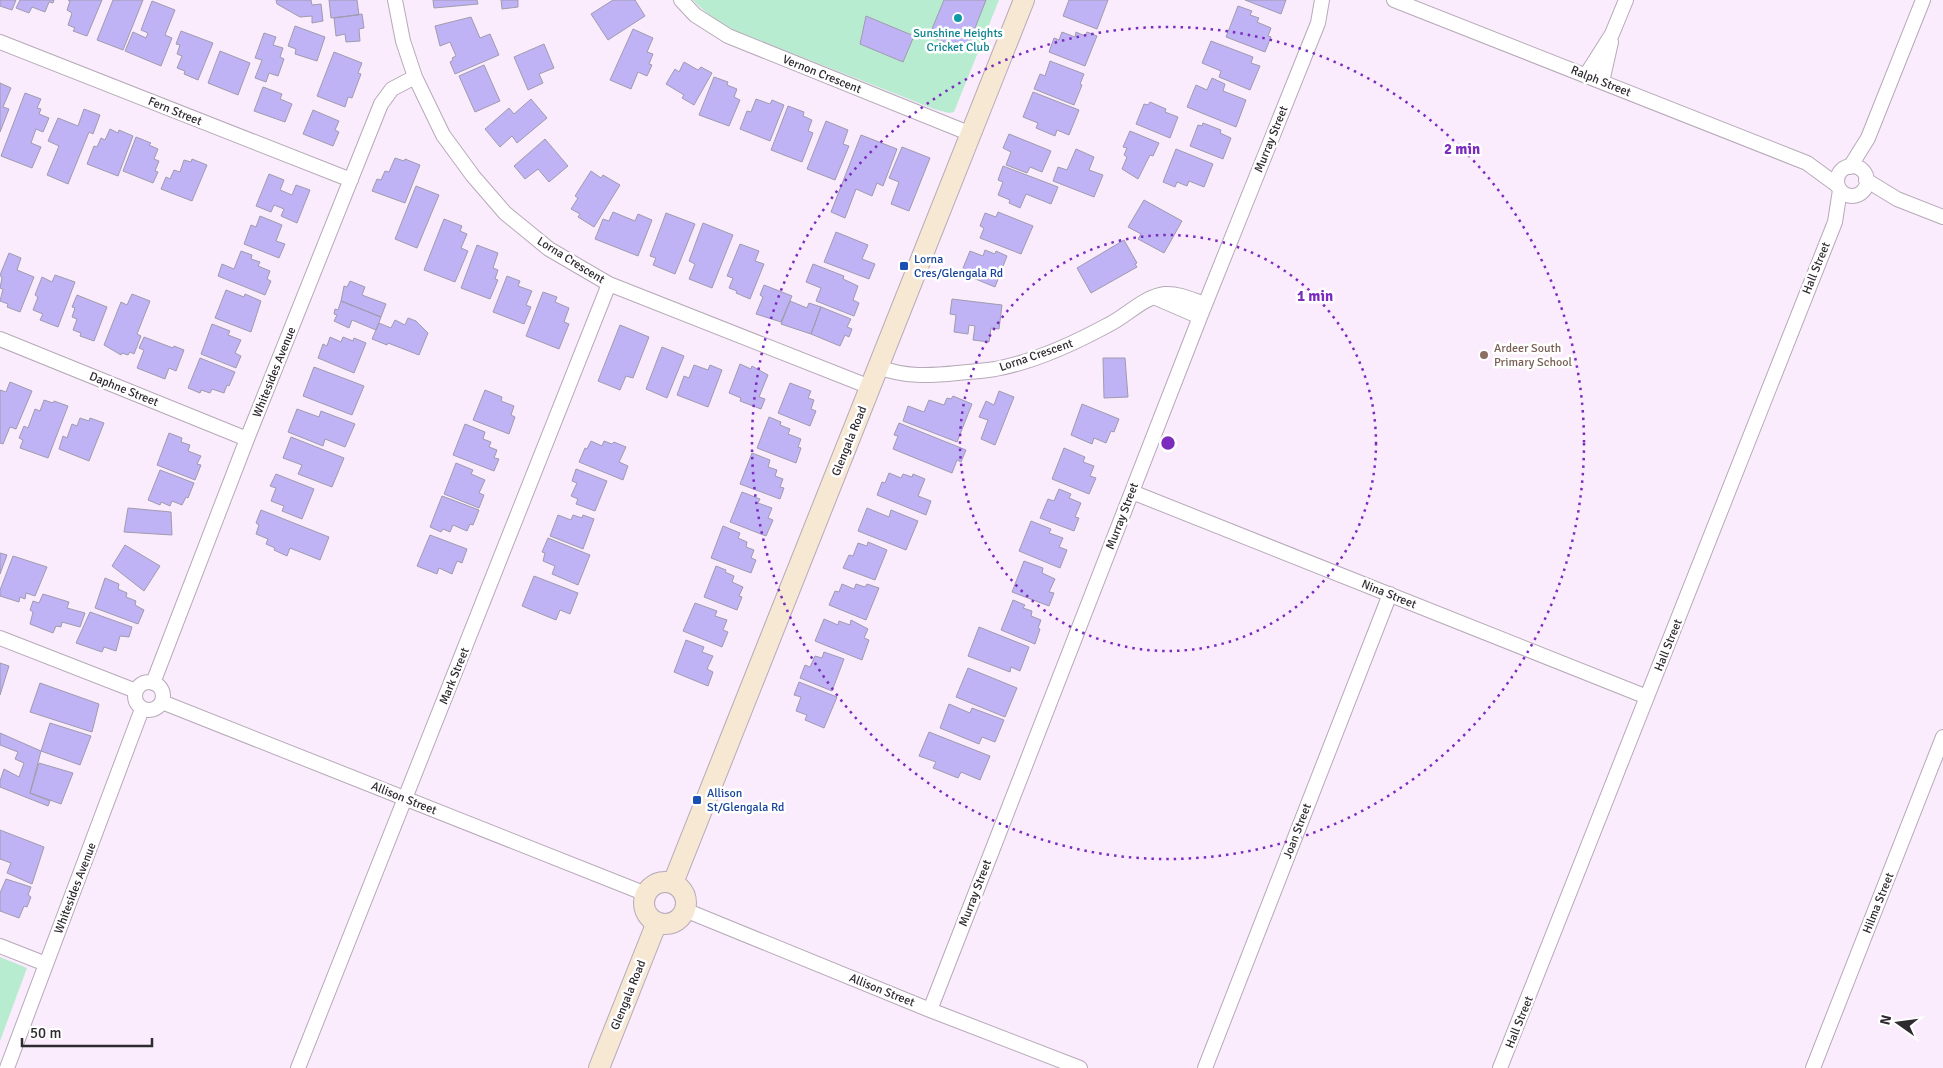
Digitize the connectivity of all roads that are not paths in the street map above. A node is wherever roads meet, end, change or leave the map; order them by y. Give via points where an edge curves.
1 (395, 0) edge
2 (681, 0) edge
3 (1024, 0) edge
4 (1322, 0) edge
5 (1332, 0) edge
6 (1394, 0) edge
7 (1626, 0) edge
8 (1923, 0) edge
9 (1318, 23) junction
10 (1612, 34) junction
11 (0, 42) edge
12 (1586, 75) junction
13 (415, 77) junction
14 (1602, 82) junction
15 (971, 134) junction
16 (351, 180) junction
17 (1852, 181) junction
18 (1943, 218) edge
19 (609, 284) junction
20 (1203, 310) junction
21 (0, 339) edge
22 (878, 367) junction
23 (870, 388) junction
24 (247, 439) junction
25 (1132, 492) junction
26 (1390, 594) junction
27 (0, 638) edge
28 (153, 683) junction
29 (136, 691) junction
30 (1647, 697) junction
31 (162, 702) junction
32 (142, 709) junction
33 (1943, 737) edge
34 (405, 798) junction
35 (673, 883) junction
36 (646, 894) junction
37 (685, 910) junction
38 (657, 922) junction
39 (0, 946) edge
40 (46, 964) junction
41 (930, 1010) junction
42 (7, 1068) edge
43 (298, 1068) edge
44 (599, 1068) edge
45 (1080, 1068) edge
46 (1205, 1068) edge
47 (1500, 1068) edge
48 (1813, 1068) edge

1 - 13 street, Lorna Crescent via 403,42
2 - 15 street, Vernon Crescent via 695,16 728,36
3 - 15 street, Glengala Road
4 - 9 street, Murray Street
5 - 9 street, Murray Street
6 - 12 street, Ralph Street
7 - 10 street
8 - 17 street, Hall Street
9 - 20 street, Murray Street
10 - 12 street
10 - 14 street
11 - 16 street, Fern Street
12 - 14 street, Ralph Street
13 - 16 street, Whitesides Avenue via 392,90 382,104
13 - 19 street, Lorna Crescent via 443,135 505,213 549,249
14 - 17 street, Ralph Street
15 - 22 street, Glengala Road
16 - 24 street, Whitesides Avenue
17 - 18 street, Ralph Street
17 - 30 street, Hall Street
19 - 23 street, Lorna Crescent
19 - 34 street, Mark Street
20 - 22 street, Lorna Crescent via 1155,298 1056,350 995,369 910,376
20 - 25 street, Murray Street
21 - 24 street, Daphne Street
22 - 23 street, Glengala Road
23 - 35 street, Glengala Road
24 - 28 street, Whitesides Avenue
25 - 26 street, Nina Street
25 - 41 street, Murray Street
26 - 30 street, Nina Street
26 - 46 street, Joan Street
27 - 29 street
28 - 29 street via 142,684
28 - 31 street via 163,693
29 - 32 street via 136,702
30 - 47 street, Hall Street
31 - 32 street via 155,709
31 - 34 street, Allison Street
32 - 40 street, Whitesides Avenue
33 - 48 street, Hilma Street
34 - 36 street, Allison Street
34 - 43 street, Mark Street
35 - 36 street via 658,883
35 - 37 street via 684,894
36 - 38 street via 646,911
37 - 38 street via 673,922
37 - 41 street, Allison Street
38 - 44 street, Glengala Road
39 - 40 street
40 - 42 street, Whitesides Avenue
41 - 45 street, Allison Street

